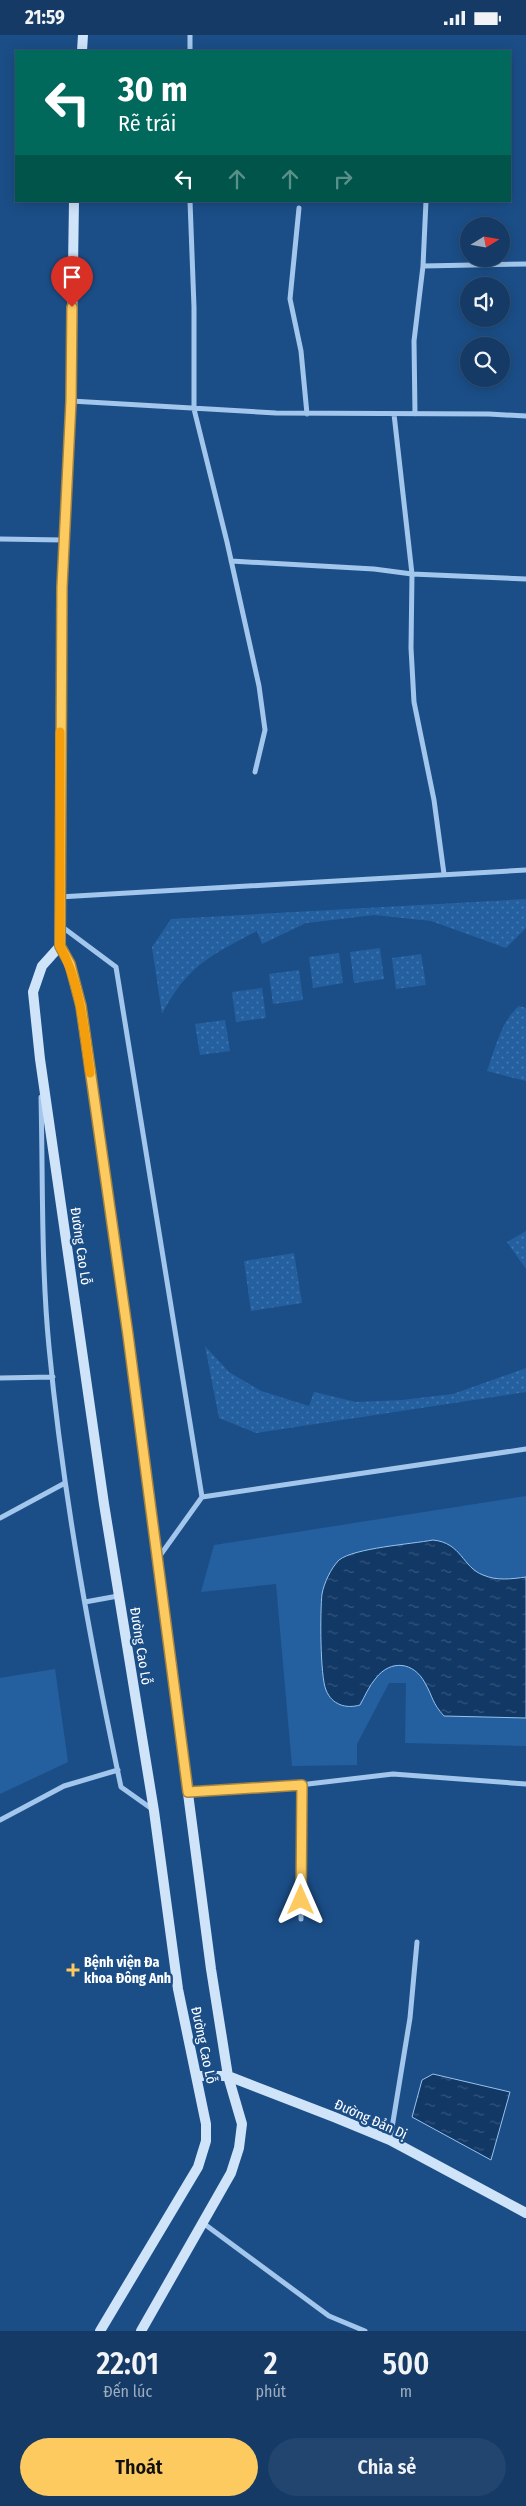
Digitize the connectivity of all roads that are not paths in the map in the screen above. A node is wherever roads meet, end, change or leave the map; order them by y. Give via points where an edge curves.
1 (83, 35) edge
2 (190, 35) edge
3 (82, 50) edge
4 (190, 50) edge
5 (74, 202) edge
6 (190, 202) edge
7 (426, 202) edge
8 (299, 208) dead end
9 (526, 264) edge
10 (423, 266) junction
11 (71, 401) junction
12 (194, 409) junction
13 (307, 413) junction
14 (394, 414) junction
15 (415, 414) junction
16 (526, 416) edge
17 (0, 539) edge
18 (63, 540) junction
19 (231, 561) junction
20 (412, 574) junction
21 (526, 579) edge
22 (255, 772) dead end
23 (526, 869) edge
24 (444, 874) junction
25 (58, 897) junction
26 (59, 925) junction
27 (60, 946) junction
28 (40, 1059) junction
29 (52, 1377) junction
30 (0, 1378) edge
31 (526, 1449) edge
32 (65, 1483) junction
33 (202, 1497) junction
34 (0, 1518) edge
35 (158, 1557) junction
36 (119, 1596) junction
37 (85, 1602) junction
38 (118, 1770) junction
39 (526, 1784) edge
40 (302, 1785) junction
41 (188, 1792) junction
42 (154, 1811) junction
43 (0, 1820) edge
44 (301, 1919) dead end
45 (416, 1942) dead end
46 (196, 2076) junction
47 (228, 2076) junction
48 (390, 2140) junction
49 (526, 2213) edge
50 (203, 2223) junction
51 (100, 2331) edge
52 (141, 2331) edge
53 (365, 2331) edge

1 - 3 main road
2 - 4 street
5 - 11 main road, Đường Cao Lỗ
6 - 12 street
7 - 10 street
8 - 13 street via 290,299
9 - 10 street
10 - 15 street via 414,341
11 - 12 street
11 - 18 main road, Đường Cao Lỗ
12 - 13 street
12 - 19 street
13 - 14 street
14 - 15 street
14 - 20 street
15 - 16 street
17 - 18 street
18 - 25 main road, Đường Cao Lỗ
19 - 20 street
19 - 22 street via 259,686 264,730
20 - 21 street
20 - 24 street via 414,701 434,800
23 - 24 street
24 - 25 street
25 - 26 main road, Đường Cao Lỗ
26 - 27 main road, Đường Cao Lỗ
26 - 33 street via 116,967
27 - 28 main road, Đường Cao Lỗ via 42,966 33,992
27 - 35 main road, Đường Cao Lỗ via 70,964 81,1006
28 - 29 street via 44,1243
28 - 36 main road, Đường Cao Lỗ
29 - 30 street
29 - 32 street
31 - 33 street
32 - 34 street
32 - 37 street
33 - 35 street
35 - 41 main road, Đường Cao Lỗ
36 - 37 street
36 - 42 main road, Đường Cao Lỗ
37 - 38 street via 102,1702
38 - 42 street via 121,1787
38 - 43 street via 64,1786
39 - 40 street via 393,1774
40 - 41 street
40 - 44 street
41 - 47 main road, Đường Cao Lỗ
42 - 46 main road, Đường Cao Lỗ via 178,1989
45 - 48 street via 410,2018
46 - 47 main road, Đường Đản Dị
46 - 51 main road, Đường Cao Lỗ via 206,2124 206,2141 198,2167
47 - 48 main road, Đường Đản Dị
47 - 50 main road, Đường Cao Lỗ via 242,2124 239,2148 231,2173
48 - 49 main road, Đường Đản Dị
50 - 52 main road, Đường Cao Lỗ
50 - 53 street via 329,2316

